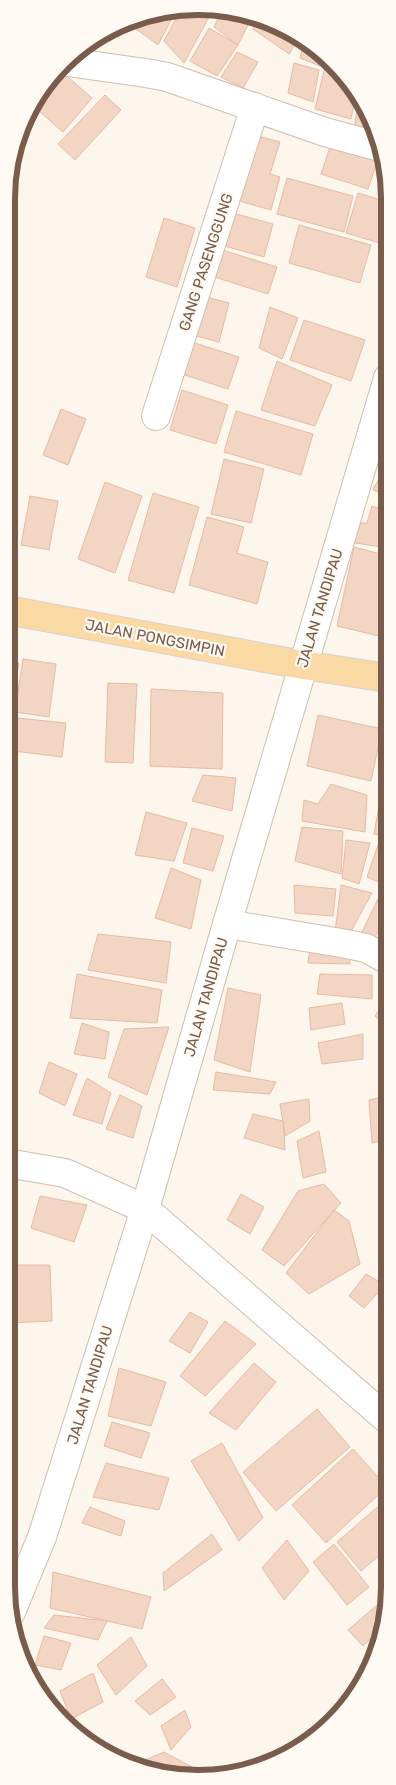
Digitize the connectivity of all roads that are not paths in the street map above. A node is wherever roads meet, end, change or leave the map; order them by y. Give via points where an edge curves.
1 (74, 63) edge
2 (255, 107) junction
3 (373, 145) edge
4 (381, 402) edge
5 (156, 416) dead end
6 (15, 611) edge
7 (303, 665) junction
8 (381, 677) edge
9 (227, 924) junction
10 (381, 956) edge
11 (15, 1164) edge
12 (145, 1209) junction
13 (381, 1414) edge
14 (15, 1601) edge

1 - 2 street via 167,77
2 - 3 street
2 - 5 street, GANG PASENGGUNG
4 - 7 street, JALAN TANDIPAU
6 - 7 main road, JALAN PONGSIMPIN
7 - 8 main road, JALAN PONGSIMPIN
7 - 9 street, JALAN TANDIPAU
9 - 10 street via 366,948
9 - 12 street, JALAN TANDIPAU
11 - 12 street via 65,1173
12 - 13 street
12 - 14 street, JALAN TANDIPAU via 42,1537

